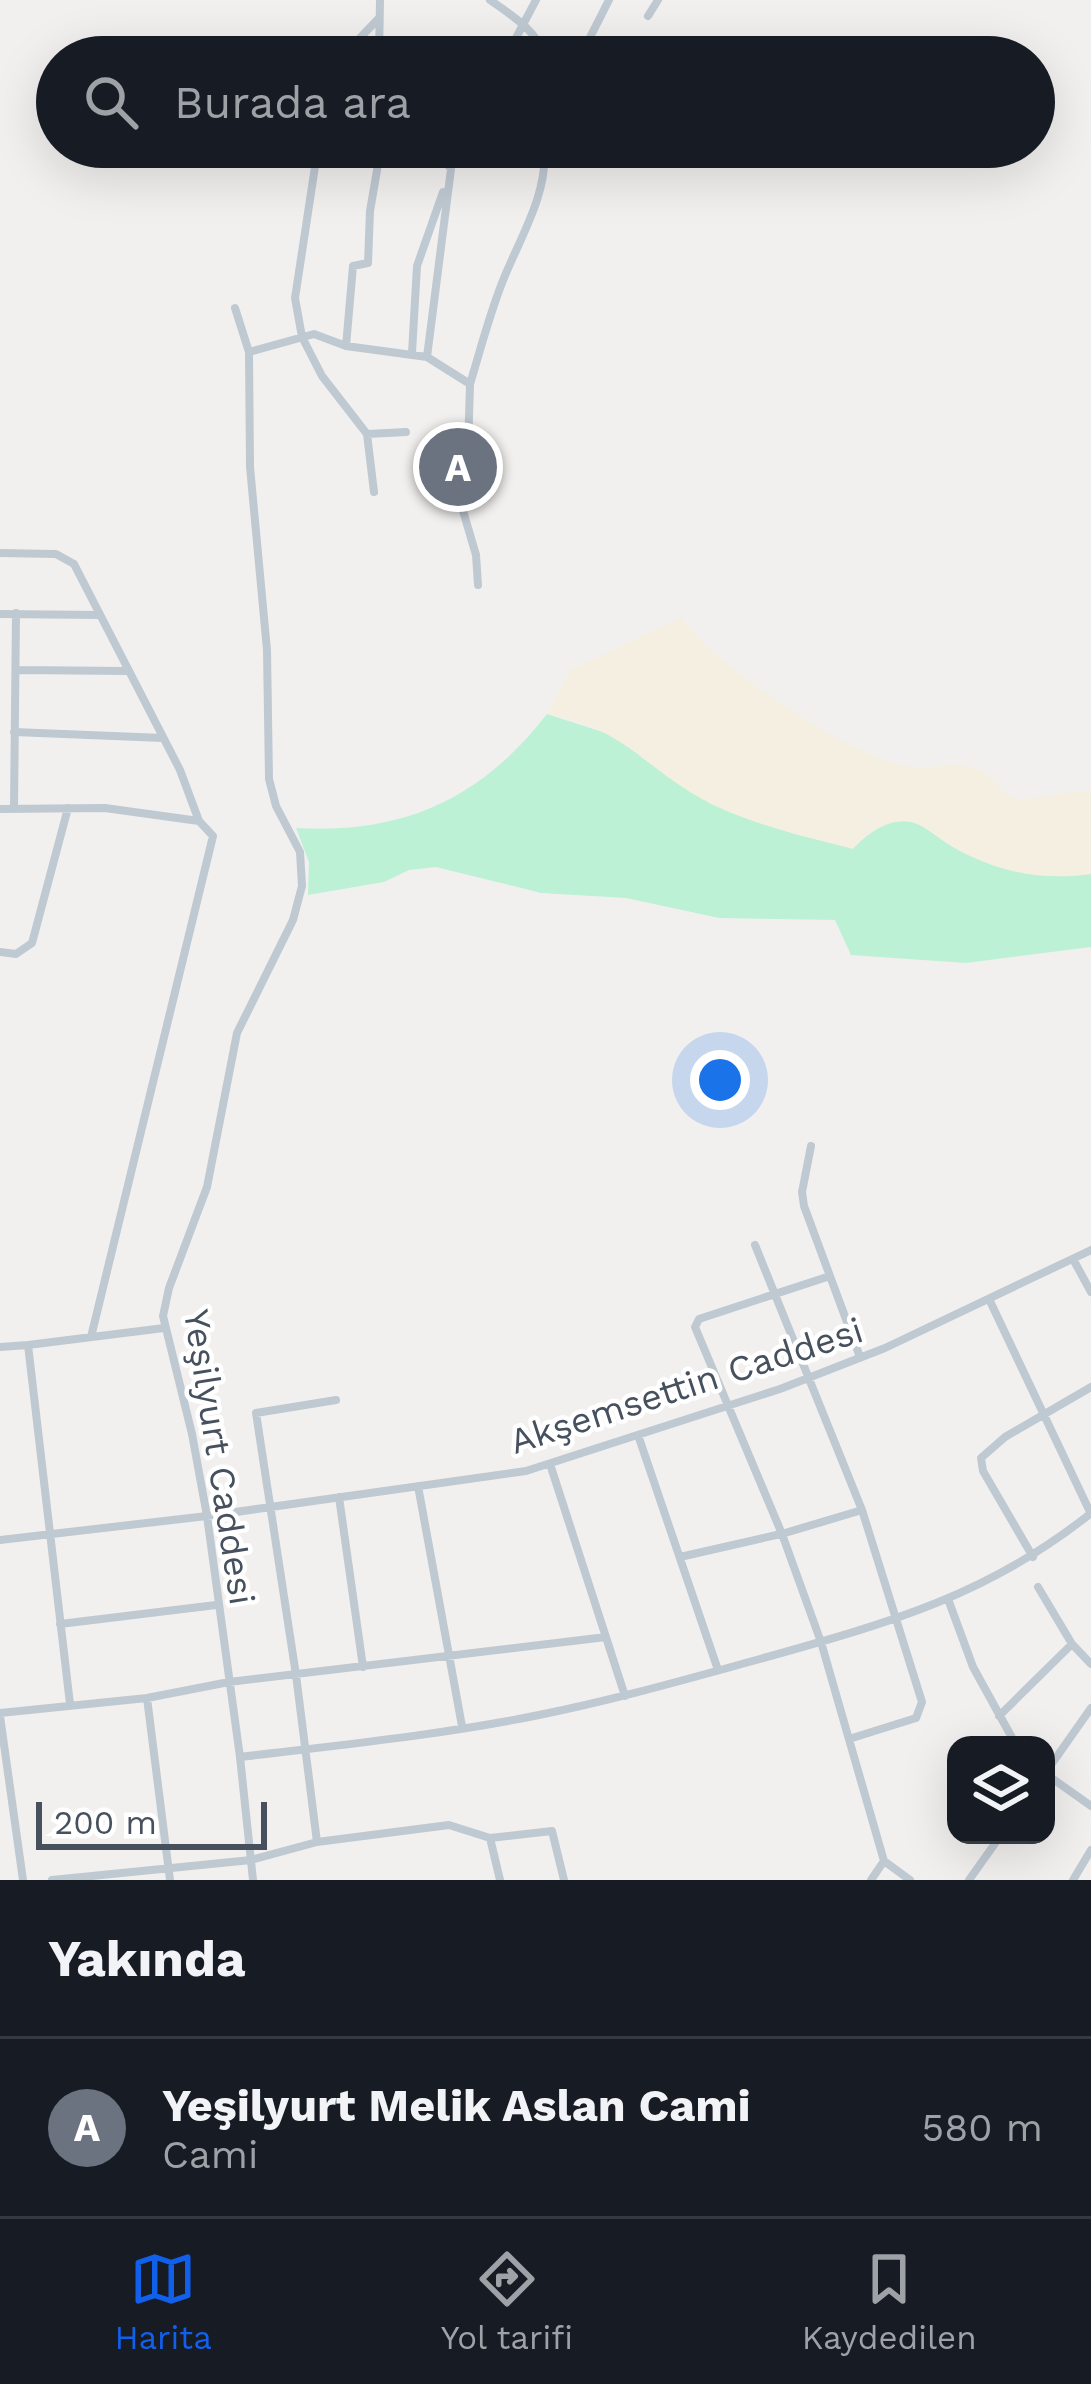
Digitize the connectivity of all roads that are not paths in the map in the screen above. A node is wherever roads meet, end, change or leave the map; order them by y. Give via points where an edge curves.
1 (380, 0) edge
2 (490, 0) edge
3 (536, 0) edge
4 (609, 0) edge
5 (658, 0) edge
6 (648, 16) dead end
7 (379, 18) junction
8 (522, 22) junction
9 (362, 36) edge
10 (379, 36) edge
11 (516, 36) edge
12 (533, 36) edge
13 (591, 36) edge
14 (316, 168) edge
15 (377, 168) edge
16 (545, 168) edge
17 (450, 170) joint
18 (429, 229) junction
19 (442, 231) junction
20 (417, 266) junction
21 (437, 268) junction
22 (235, 308) dead end
23 (302, 337) junction
24 (346, 346) junction
25 (249, 352) junction
26 (412, 353) junction
27 (427, 356) junction
28 (470, 384) junction
29 (406, 432) dead end
30 (367, 434) junction
31 (374, 492) dead end
32 (0, 553) edge
33 (478, 585) dead end
34 (0, 614) edge
35 (16, 614) junction
36 (100, 614) junction
37 (16, 670) junction
38 (128, 671) junction
39 (14, 732) junction
40 (163, 738) junction
41 (68, 808) junction
42 (0, 809) edge
43 (14, 809) junction
44 (200, 821) junction
45 (0, 952) edge
46 (811, 1146) dead end
47 (755, 1245) dead end
48 (1091, 1250) edge
49 (1073, 1259) junction
50 (830, 1276) junction
51 (1091, 1292) edge
52 (775, 1294) junction
53 (989, 1299) junction
54 (164, 1328) junction
55 (91, 1337) junction
56 (28, 1345) junction
57 (0, 1346) edge
58 (860, 1358) junction
59 (808, 1378) junction
60 (1091, 1387) edge
61 (336, 1400) dead end
62 (726, 1406) junction
63 (1043, 1415) junction
64 (638, 1435) junction
65 (550, 1463) junction
66 (418, 1486) junction
67 (339, 1497) junction
68 (271, 1507) junction
69 (862, 1510) junction
70 (1091, 1513) edge
71 (207, 1516) junction
72 (782, 1534) junction
73 (50, 1536) junction
74 (0, 1540) edge
75 (680, 1557) junction
76 (1033, 1557) junction
77 (1037, 1587) dead end
78 (948, 1599) junction
79 (216, 1605) junction
80 (898, 1619) junction
81 (60, 1624) junction
82 (606, 1636) junction
83 (821, 1642) junction
84 (1072, 1644) junction
85 (447, 1657) junction
86 (1091, 1664) edge
87 (363, 1667) junction
88 (718, 1670) junction
89 (296, 1675) junction
90 (229, 1682) junction
91 (625, 1696) junction
92 (147, 1698) junction
93 (70, 1704) junction
94 (1091, 1708) edge
95 (0, 1714) edge
96 (998, 1716) junction
97 (462, 1727) junction
98 (1010, 1736) edge
99 (849, 1739) junction
100 (304, 1749) junction
101 (240, 1757) junction
102 (1055, 1760) edge
103 (1055, 1780) edge
104 (1091, 1806) edge
105 (490, 1838) junction
106 (317, 1842) junction
107 (995, 1844) edge
108 (1091, 1850) edge
109 (251, 1860) junction
110 (884, 1862) junction
111 (170, 1866) junction
112 (23, 1880) edge
113 (52, 1880) edge
114 (170, 1880) edge
115 (253, 1880) edge
116 (500, 1880) edge
117 (564, 1880) edge
118 (871, 1880) edge
119 (910, 1880) edge
120 (969, 1880) edge
121 (1073, 1880) edge

1 - 7 street
2 - 8 street
3 - 8 street
4 - 13 street
5 - 6 street
7 - 9 street
7 - 10 street
8 - 11 street
8 - 12 street
14 - 23 street via 296,298
15 - 24 street via 368,263 352,266
16 - 28 street
17 - 18 street
17 - 19 street
18 - 19 street
18 - 20 street
19 - 21 street
20 - 21 street
20 - 26 street
21 - 27 street
22 - 25 street, Yeşilyurt Caddesi
23 - 24 street
23 - 25 street
23 - 30 street
24 - 26 street
25 - 54 street, Yeşilyurt Caddesi via 269,779 300,852 302,886 237,1033 207,1187 169,1288
26 - 27 street
27 - 28 street
28 - 33 street via 467,448 475,461 459,497
29 - 30 street
30 - 31 street
32 - 36 street via 66,557
34 - 35 street
35 - 36 street
35 - 37 street
36 - 38 street
37 - 38 street
37 - 39 street
38 - 40 street
39 - 40 street
39 - 43 street
40 - 44 street
41 - 43 street
41 - 44 street
41 - 45 street via 32,943 19,953
42 - 43 street
44 - 55 street via 213,843
46 - 50 street via 802,1192
47 - 52 street
48 - 49 street, Akşemsettin Caddesi
49 - 51 street
49 - 53 street, Akşemsettin Caddesi
50 - 52 street
50 - 58 street
52 - 59 street
52 - 62 street via 697,1320
53 - 58 street, Akşemsettin Caddesi
53 - 63 street
54 - 55 street
54 - 71 street, Yeşilyurt Caddesi
55 - 56 street
56 - 57 street
56 - 73 street
58 - 59 street, Akşemsettin Caddesi
59 - 62 street, Akşemsettin Caddesi
59 - 69 street
60 - 63 street
61 - 68 street via 256,1413
62 - 64 street, Akşemsettin Caddesi
62 - 72 street
63 - 70 street
63 - 76 street via 981,1458
64 - 65 street, Akşemsettin Caddesi
64 - 75 street
65 - 66 street, Akşemsettin Caddesi
65 - 82 street
66 - 67 street, Akşemsettin Caddesi
66 - 85 street
67 - 68 street, Akşemsettin Caddesi
67 - 87 street
68 - 71 street, Akşemsettin Caddesi
68 - 89 street
69 - 72 street
69 - 80 street
70 - 76 street
71 - 73 street, Akşemsettin Caddesi
71 - 79 street, Yeşilyurt Caddesi
72 - 75 street
72 - 83 street
73 - 74 street, Akşemsettin Caddesi
73 - 81 street
75 - 88 street
76 - 78 street
77 - 84 street
78 - 80 street
78 - 96 street
79 - 81 street
79 - 90 street, Yeşilyurt Caddesi
80 - 83 street
80 - 99 street via 922,1702 916,1718
81 - 93 street
82 - 85 street
82 - 91 street
83 - 88 street
83 - 99 street
84 - 86 street
84 - 96 street
85 - 87 street
85 - 97 street
87 - 89 street
88 - 91 street
89 - 90 street
89 - 100 street
90 - 92 street
90 - 101 street, Yeşilyurt Caddesi
91 - 97 street
92 - 93 street
92 - 111 street
93 - 95 street
94 - 102 street
95 - 112 street
96 - 98 street
97 - 100 street
99 - 110 street
100 - 101 street
100 - 106 street
101 - 109 street, Yeşilyurt Caddesi
103 - 104 street
105 - 106 street via 449,1825
105 - 116 street
105 - 117 street via 552,1831
106 - 109 street
107 - 120 street
108 - 121 street
109 - 111 street
109 - 115 street, Yeşilyurt Caddesi
110 - 118 street
110 - 119 street
111 - 113 street
111 - 114 street

